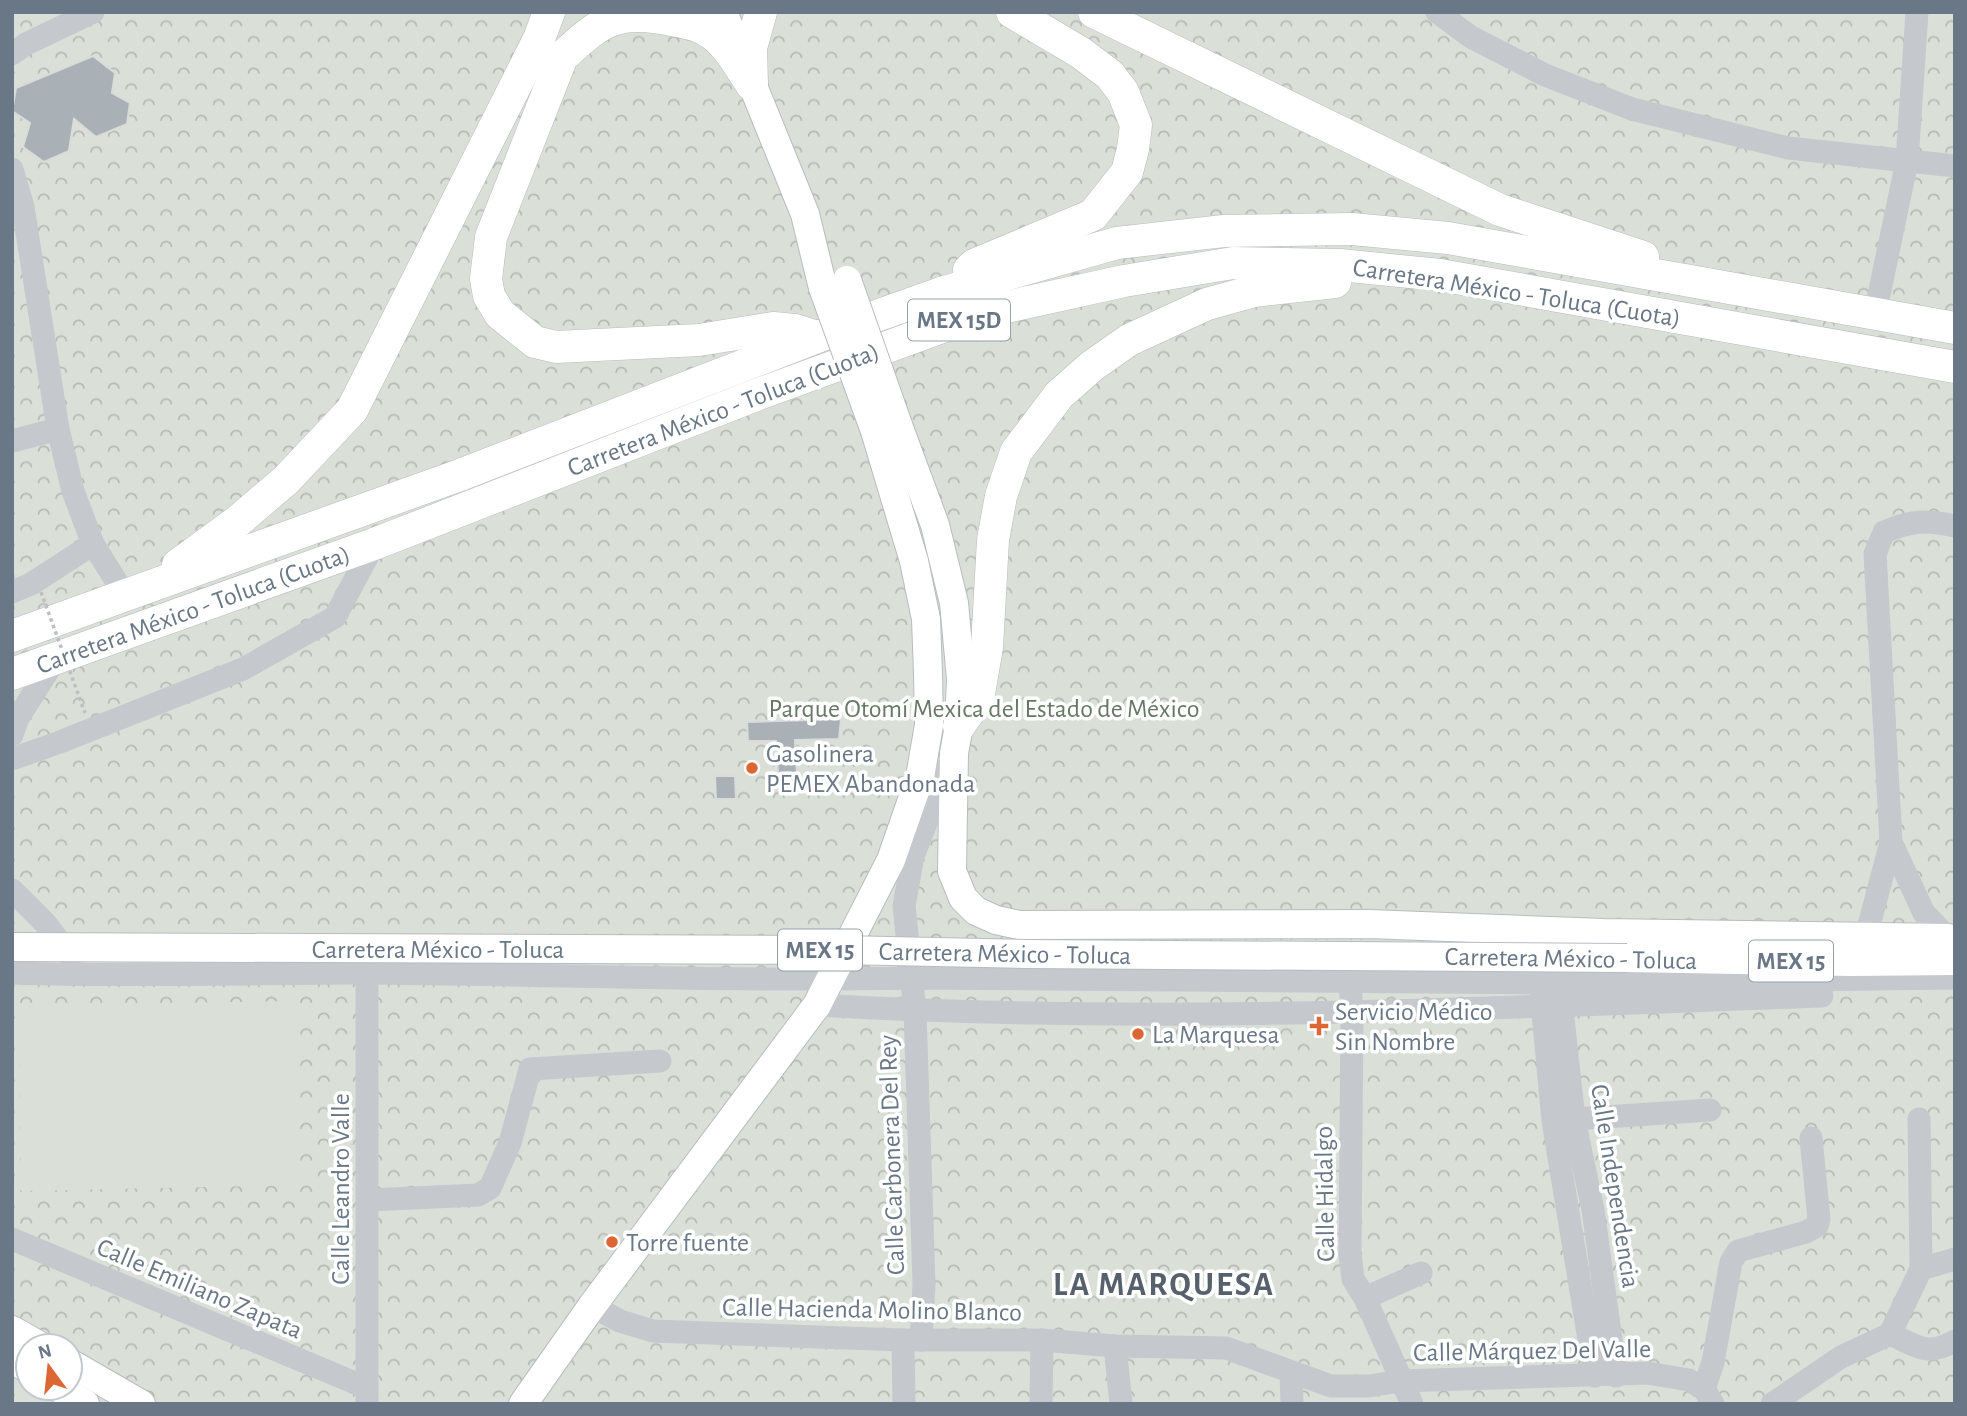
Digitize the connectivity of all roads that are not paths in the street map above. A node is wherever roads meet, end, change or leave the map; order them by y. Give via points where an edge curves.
1 (93, 12) edge
2 (549, 12) edge
3 (723, 12) edge
4 (761, 12) edge
5 (1012, 12) edge
6 (1094, 12) edge
7 (1437, 12) edge
8 (1917, 12) edge
9 (12, 54) edge
10 (752, 85) junction
11 (1907, 161) junction
12 (1955, 166) edge
13 (12, 169) edge
14 (1440, 275) junction
15 (1737, 290) junction
16 (942, 293) junction
17 (1875, 314) junction
18 (1955, 328) edge
19 (817, 337) junction
20 (1955, 367) edge
21 (58, 429) junction
22 (12, 442) edge
23 (1955, 526) edge
24 (93, 544) junction
25 (374, 544) junction
26 (12, 593) edge
27 (125, 595) junction
28 (12, 636) edge
29 (56, 658) junction
30 (12, 674) edge
31 (947, 734) junction
32 (12, 735) edge
33 (12, 759) edge
34 (1891, 842) junction
35 (12, 890) edge
36 (1867, 937) junction
37 (12, 947) edge
38 (1952, 947) edge
39 (12, 973) edge
40 (367, 973) junction
41 (81, 975) junction
42 (912, 978) junction
43 (1955, 978) edge
44 (830, 979) junction
45 (1350, 981) junction
46 (1955, 991) edge
47 (1551, 994) junction
48 (817, 1005) junction
49 (915, 1011) junction
50 (1352, 1013) junction
51 (660, 1061) dead end
52 (1710, 1110) dead end
53 (1919, 1119) dead end
54 (1564, 1120) junction
55 (1811, 1138) dead end
56 (369, 1200) junction
57 (1593, 1210) junction
58 (1570, 1217) junction
59 (12, 1239) edge
60 (1955, 1259) edge
61 (1921, 1269) junction
62 (1421, 1273) dead end
63 (1365, 1298) junction
64 (592, 1306) junction
65 (1890, 1334) junction
66 (912, 1340) junction
67 (1042, 1340) junction
68 (1955, 1342) edge
69 (1115, 1346) junction
70 (84, 1371) edge
71 (1291, 1373) junction
72 (1605, 1376) junction
73 (1401, 1381) junction
74 (367, 1396) edge
75 (1708, 1397) edge
76 (525, 1402) edge
77 (141, 1404) edge
78 (904, 1404) edge
79 (1041, 1404) edge
80 (1121, 1404) edge
81 (1292, 1404) edge
82 (1412, 1404) edge
83 (1772, 1404) edge

1 - 9 street
2 - 27 highway via 352,410 286,480 238,521 183,563
3 - 10 main road
4 - 10 highway via 751,48
5 - 16 highway via 1110,75 1123,92 1136,125 1133,149 1127,172 1093,215 974,265
6 - 15 highway via 1500,210
7 - 11 street via 1471,37 1545,75 1632,109 1788,148
8 - 11 street
10 - 19 highway via 723,44 701,27 649,15 622,16 585,36 562,57 491,237 486,279 489,296 500,314 535,342 556,347 699,340 773,328
10 - 31 main road, bridge via 835,284 886,428 935,525 954,603 961,679
11 - 12 street
11 - 17 street
13 - 21 street via 23,207
14 - 20 highway, Carretera México - Toluca (Cuota) / MEX 15D
14 - 25 highway, Carretera México - Toluca (Cuota) / MEX 15D via 1340,265 1233,263 983,312
14 - 31 highway via 1254,291 1207,304 1129,340 1059,395 1016,452 1001,496 978,699
15 - 16 highway, Carretera México - Toluca (Cuota) / MEX 15D via 1448,238 1352,229 1224,231 1117,243
15 - 17 highway, Carretera México - Toluca (Cuota) / MEX 15D
16 - 19 highway, Carretera México - Toluca (Cuota) / MEX 15D
17 - 18 highway, Carretera México - Toluca (Cuota) / MEX 15D
19 - 27 highway, Carretera México - Toluca (Cuota) / MEX 15D via 473,470
21 - 22 street
21 - 24 street via 73,491
23 - 34 street via 1926,520 1904,523 1884,532 1875,554
24 - 26 street
24 - 27 street
25 - 29 highway, Carretera México - Toluca (Cuota) / MEX 15D
25 - 33 street via 335,617 243,669
27 - 28 highway, Carretera México - Toluca (Cuota) / MEX 15D
29 - 30 highway, Carretera México - Toluca (Cuota) / MEX 15D
29 - 32 street
31 - 36 main road via 953,871 962,898 996,920 1019,925 1369,924
31 - 42 street, Calle Carbonera Del Rey via 904,906
31 - 44 main road via 920,777 891,860
34 - 36 street
34 - 38 street via 1924,913
35 - 41 street via 46,924
36 - 38 main road
37 - 38 main road, Carretera México - Toluca / MEX 15, bridge via 842,950 1851,962
39 - 41 street
40 - 41 street
40 - 44 street
40 - 56 street, Calle Leandro Valle
42 - 44 street
42 - 45 street
42 - 49 street, Calle Carbonera Del Rey
43 - 47 street
44 - 48 main road
45 - 47 street
45 - 50 street, Calle Hidalgo
46 - 47 street
47 - 50 street
47 - 54 street, Calle Independencia
48 - 49 street
48 - 64 main road
49 - 50 street
49 - 66 street, Calle Carbonera Del Rey via 924,1284
50 - 63 street, Calle Hidalgo via 1350,1254 1353,1279
51 - 56 street via 530,1069 510,1143 490,1188 478,1195
52 - 54 street
53 - 61 street
54 - 57 street, Calle Independencia
54 - 58 street, Calle Independencia
55 - 75 street via 1817,1226 1738,1251 1731,1262
56 - 74 street, Calle Leandro Valle
57 - 58 street
57 - 72 street, Calle Independencia
58 - 72 street, Calle Independencia
59 - 74 street, Calle Emiliano Zapata
60 - 61 street
61 - 65 street
62 - 63 street
63 - 73 street, Calle Hidalgo
64 - 66 street, Calle Hacienda Molino Blanco via 653,1331
64 - 76 main road
65 - 68 street via 1934,1351
65 - 83 street via 1841,1357
66 - 67 street, Calle Hacienda Molino Blanco
66 - 78 street, Calle Carbonera Del Rey
67 - 69 street, Calle Hacienda Molino Blanco
67 - 79 street
69 - 71 street, Calle Hacienda Molino Blanco via 1226,1348
69 - 80 street
70 - 77 main road
71 - 73 street, Calle Hacienda Molino Blanco via 1331,1386
71 - 81 street
72 - 73 street, Calle Márquez Del Valle
72 - 75 street, Calle Márquez Del Valle via 1647,1373 1680,1378
73 - 82 street, Calle Hidalgo

